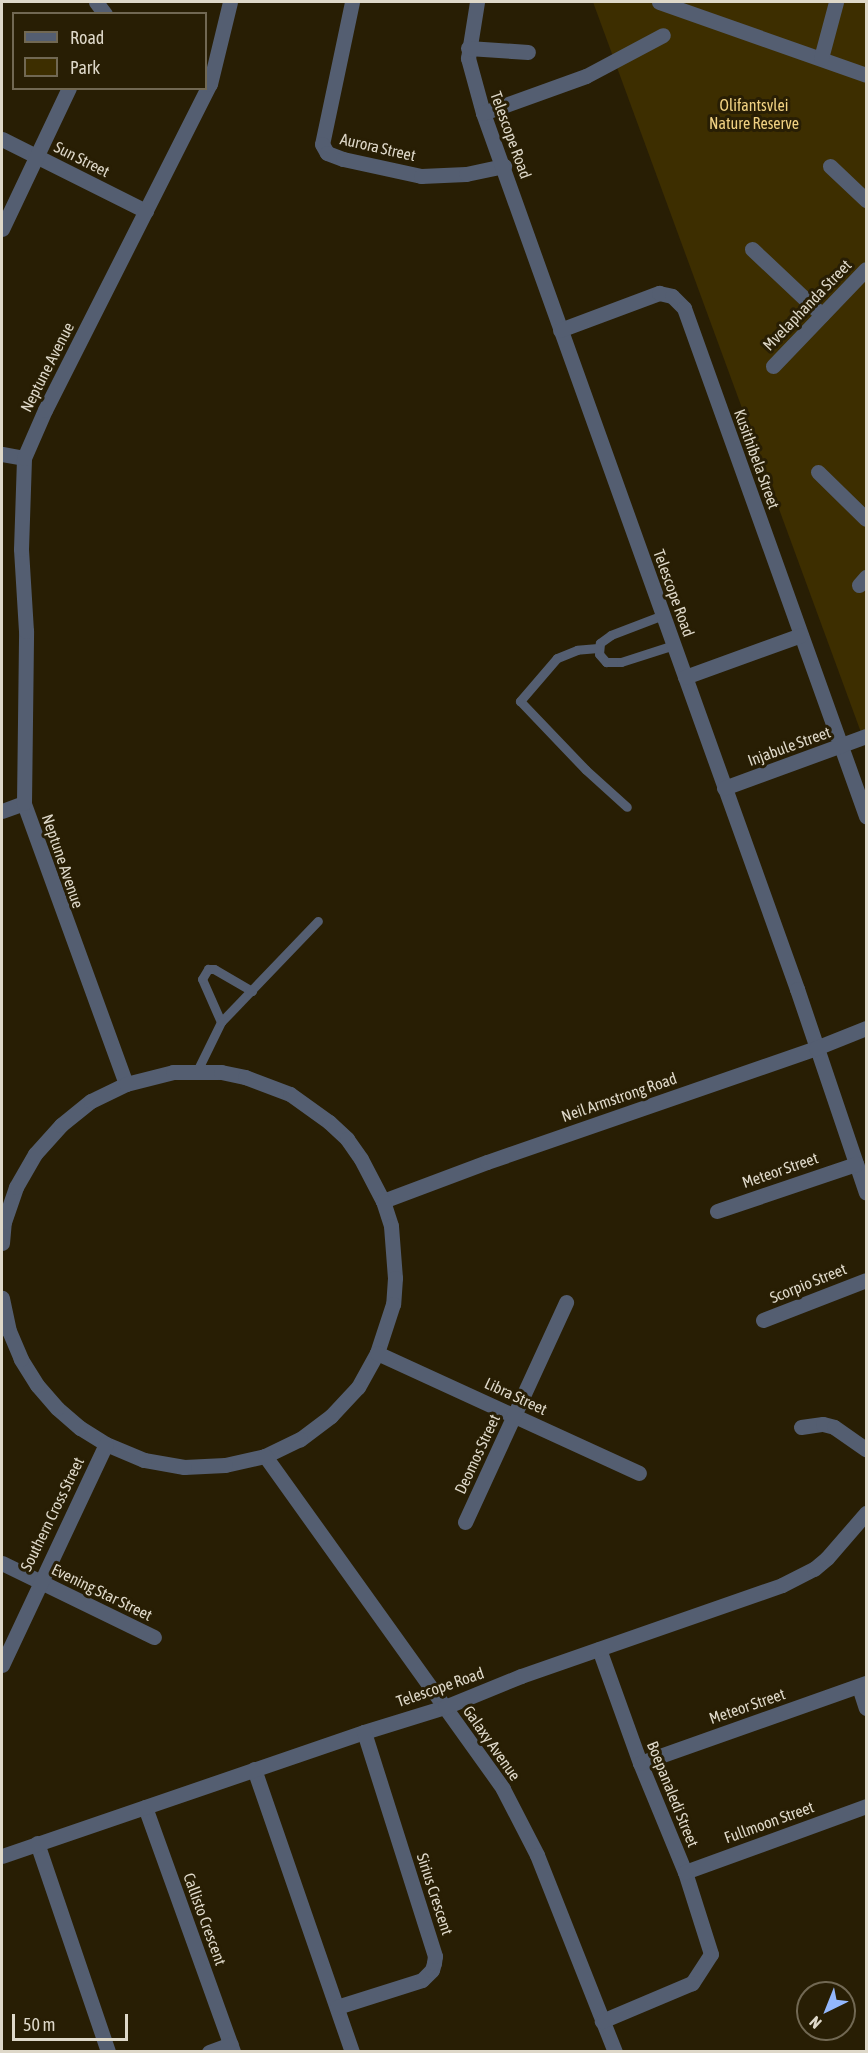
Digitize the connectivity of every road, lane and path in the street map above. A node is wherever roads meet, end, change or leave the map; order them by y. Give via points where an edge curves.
1 (230, 2) edge
2 (352, 2) edge
3 (477, 2) edge
4 (659, 2) edge
5 (836, 2) edge
6 (663, 34) dead end
7 (468, 48) junction
8 (528, 52) dead end
9 (821, 58) junction
10 (867, 75) edge
11 (68, 90) edge
12 (207, 90) edge
13 (207, 90) edge
14 (483, 113) junction
15 (2, 139) edge
16 (36, 156) junction
17 (504, 166) junction
18 (830, 166) dead end
19 (867, 200) edge
20 (146, 211) junction
21 (2, 229) edge
22 (752, 249) dead end
23 (867, 268) edge
24 (822, 315) junction
25 (560, 330) junction
26 (773, 366) dead end
27 (2, 454) edge
28 (24, 458) junction
29 (818, 472) dead end
30 (867, 519) edge
31 (663, 615) junction
32 (801, 635) junction
33 (674, 645) junction
34 (598, 648) junction
35 (685, 677) junction
36 (867, 736) edge
37 (842, 746) junction
38 (724, 788) junction
39 (24, 803) junction
40 (627, 807) dead end
41 (2, 811) edge
42 (867, 816) edge
43 (318, 921) dead end
44 (252, 991) junction
45 (221, 1022) junction
46 (867, 1028) edge
47 (816, 1048) junction
48 (197, 1071) junction
49 (126, 1084) junction
50 (859, 1159) edge
51 (2, 1180) edge
52 (16, 1187) junction
53 (867, 1193) edge
54 (383, 1202) junction
55 (717, 1211) dead end
56 (2, 1243) edge
57 (867, 1280) edge
58 (2, 1298) edge
59 (566, 1302) dead end
60 (763, 1320) dead end
61 (5, 1332) edge
62 (377, 1353) junction
63 (515, 1415) junction
64 (801, 1427) dead end
65 (106, 1444) junction
66 (867, 1449) edge
67 (265, 1456) junction
68 (639, 1473) dead end
69 (867, 1513) edge
70 (465, 1522) dead end
71 (2, 1563) edge
72 (39, 1582) junction
73 (154, 1638) dead end
74 (599, 1649) junction
75 (2, 1665) edge
76 (863, 1685) edge
77 (445, 1707) junction
78 (867, 1708) edge
79 (364, 1732) junction
80 (640, 1763) junction
81 (254, 1769) junction
82 (867, 1806) edge
83 (145, 1807) junction
84 (37, 1843) junction
85 (2, 1856) edge
86 (685, 1872) junction
87 (337, 2007) junction
88 (602, 2021) junction
89 (232, 2048) edge
90 (108, 2052) edge
91 (209, 2052) edge
92 (352, 2052) edge
93 (615, 2052) edge

1 - 13 street, Neptune Avenue
2 - 17 street, Aurora Street via 322,144 327,153 421,176 466,174
3 - 7 street, Telescope Road
4 - 9 street
5 - 9 street
6 - 14 street via 569,84
7 - 8 street
7 - 14 street, Telescope Road
9 - 10 street
11 - 16 street
12 - 20 street, Neptune Avenue
14 - 17 street, Telescope Road
15 - 16 street, Sun Street
16 - 20 street, Sun Street
16 - 21 street
17 - 25 street, Telescope Road
18 - 19 street
20 - 28 street, Neptune Avenue
22 - 24 street
23 - 24 street, Mvelaphanda Street
24 - 26 street, Mvelaphanda Street
25 - 31 street, Telescope Road
25 - 32 street, Kusithibela Street via 658,293 672,296 681,305
27 - 28 street
28 - 39 street, Neptune Avenue
29 - 30 street
31 - 33 street, Telescope Road
31 - 34 lane via 611,634
32 - 35 street
32 - 37 street
33 - 34 lane via 610,663 601,658
33 - 35 street, Telescope Road
34 - 40 lane via 577,650 557,658 520,701
35 - 38 street, Telescope Road
36 - 37 street, Injabule Street
37 - 38 street, Injabule Street
37 - 42 street
38 - 47 street, Telescope Road
39 - 41 street
39 - 49 street, Neptune Avenue
43 - 44 lane
44 - 45 lane
44 - 45 lane via 214,969 204,973 202,979
45 - 48 lane
46 - 47 street, Neil Armstrong Road
47 - 50 street, Telescope Road
47 - 54 street, Neil Armstrong Road
48 - 49 street via 172,1072
48 - 54 street via 244,1077 310,1107 351,1146 374,1179
49 - 52 street via 91,1101 61,1125 35,1154
50 - 53 street, Telescope Road
50 - 55 street, Meteor Street
51 - 52 street
52 - 56 street via 4,1222
54 - 62 street via 391,1227 395,1278 393,1304
57 - 60 street, Scorpio Street
58 - 61 street
59 - 63 street, Deomos Street
61 - 65 street via 57,1408
62 - 63 street, Libra Street
62 - 67 street via 357,1387 332,1416 300,1439
63 - 68 street, Libra Street
63 - 70 street, Deomos Street
64 - 66 street via 834,1427
65 - 67 street via 144,1460 184,1467 225,1465
65 - 72 street, Southern Cross Street
67 - 77 street, Galaxy Avenue
69 - 74 street, Telescope Road via 834,1552 799,1578
71 - 72 street, Evening Star Street
72 - 73 street, Evening Star Street
72 - 75 street, Southern Cross Street
74 - 77 street, Telescope Road
74 - 80 street, Boepanaledi Street
76 - 78 street
76 - 80 street, Meteor Street
77 - 79 street, Telescope Road
77 - 88 street, Galaxy Avenue via 517,1813
79 - 81 street, Telescope Road
79 - 87 street, Sirius Crescent via 435,1963 422,1980
80 - 86 street, Boepanaledi Street
81 - 83 street, Telescope Road
81 - 87 street
82 - 86 street, Fullmoon Street
83 - 84 street, Telescope Road
83 - 89 street, Callisto Crescent
84 - 85 street, Telescope Road
84 - 90 street
86 - 88 street, Boepanaledi Street via 711,1954 692,1983
87 - 92 street
88 - 93 street, Galaxy Avenue
89 - 91 street, Callisto Crescent

